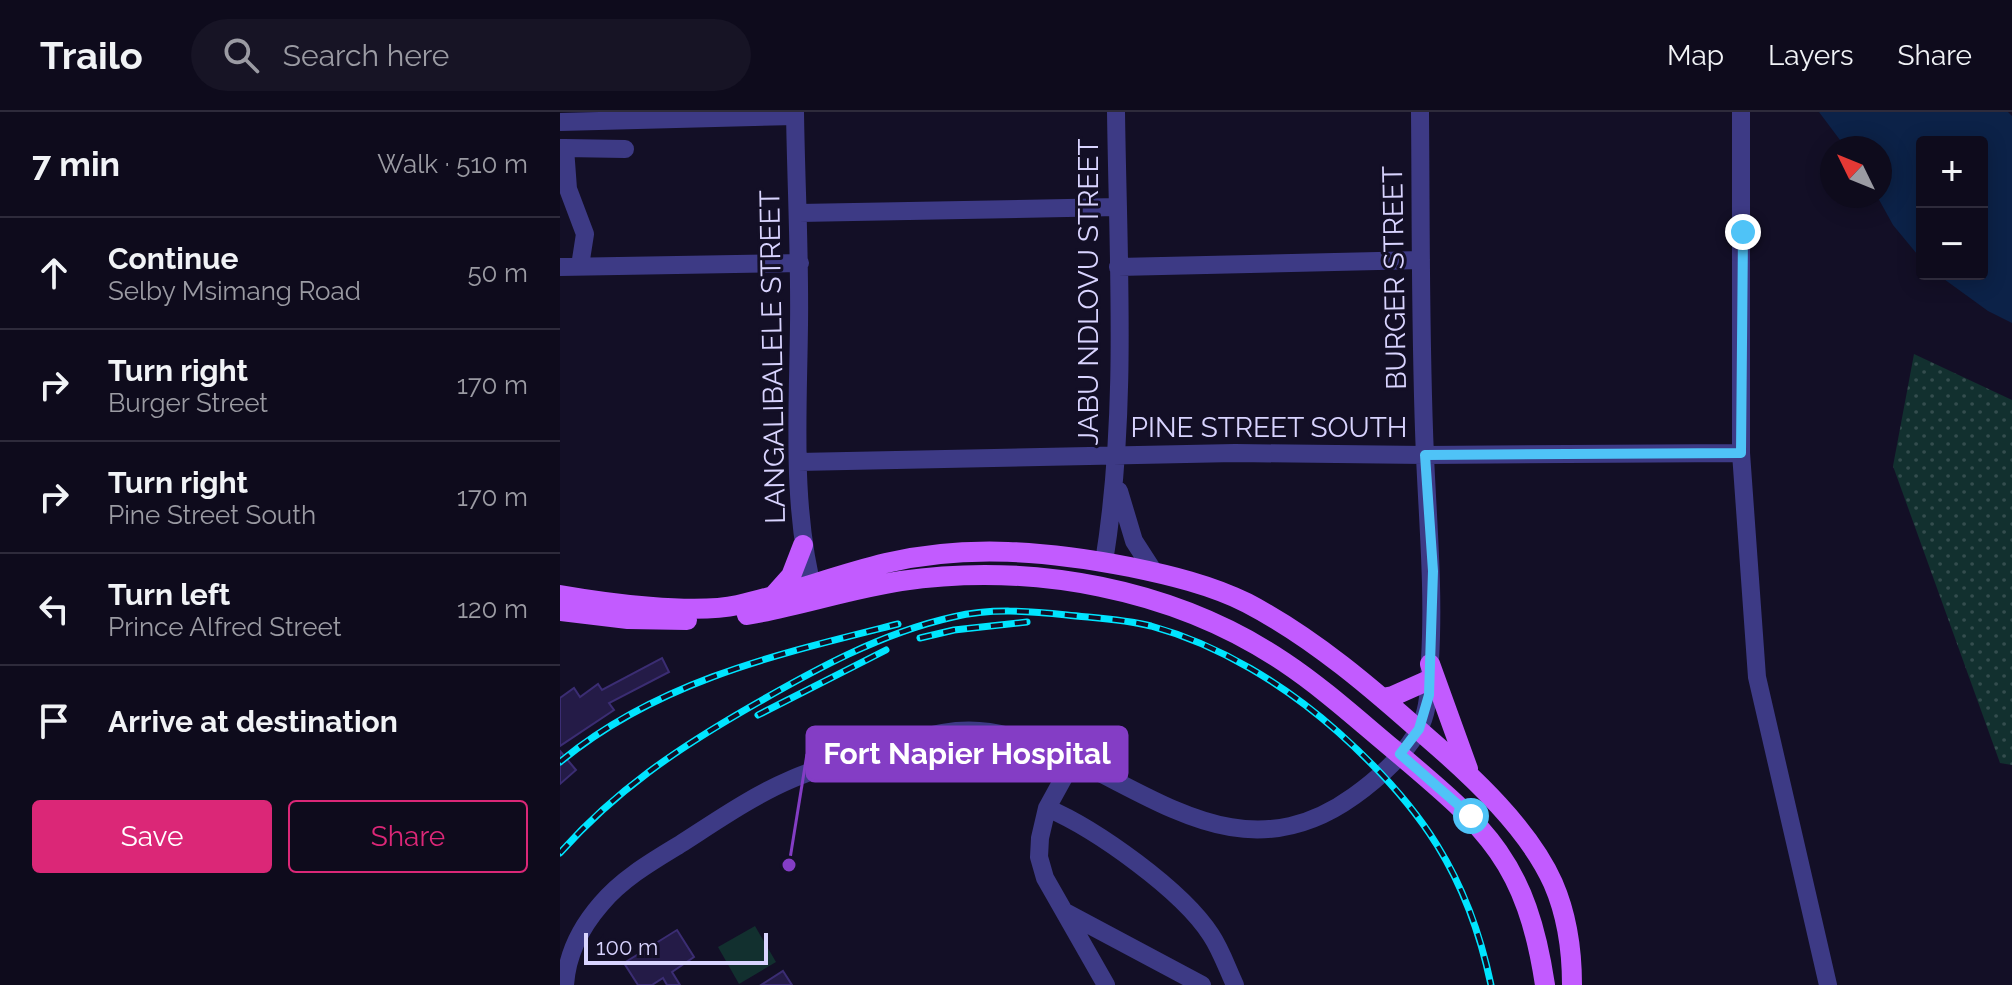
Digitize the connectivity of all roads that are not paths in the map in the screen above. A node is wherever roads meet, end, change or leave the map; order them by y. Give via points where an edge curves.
1 (1116, 112) edge
2 (1420, 112) edge
3 (1741, 112) edge
4 (795, 114) edge
5 (560, 122) edge
6 (563, 148) edge
7 (625, 149) dead end
8 (1118, 207) junction
9 (799, 213) junction
10 (1421, 260) junction
11 (800, 263) junction
12 (580, 266) junction
13 (560, 267) edge
14 (1118, 267) junction
15 (1741, 453) junction
16 (1425, 455) junction
17 (798, 462) junction
18 (1115, 464) junction
19 (803, 545) junction
20 (1104, 562) junction
21 (1154, 572) junction
22 (814, 592) junction
23 (560, 595) edge
24 (774, 595) junction
25 (560, 611) edge
26 (1430, 672) junction
27 (1382, 698) junction
28 (1419, 729) junction
29 (1400, 754) junction
30 (1074, 759) junction
31 (1473, 780) junction
32 (1047, 808) junction
33 (1066, 912) junction
34 (565, 985) edge
35 (1106, 985) edge
36 (1202, 985) edge
37 (1235, 985) edge
38 (1545, 985) edge
39 (1572, 985) edge
40 (1828, 985) edge

1 - 8 street, JABU NDLOVU STREET
2 - 10 street, BURGER STREET
3 - 15 street
4 - 5 street
4 - 9 street, LANGALIBALELE STREET
6 - 7 street
6 - 12 street via 568,189 585,234
8 - 9 street
8 - 14 street, JABU NDLOVU STREET
9 - 11 street, LANGALIBALELE STREET
10 - 14 street
10 - 16 street, BURGER STREET
11 - 12 street
11 - 17 street, LANGALIBALELE STREET
12 - 13 street
14 - 18 street, JABU NDLOVU STREET
15 - 16 street, PINE STREET SOUTH
15 - 40 street via 1761,702
16 - 18 street, PINE STREET SOUTH via 1235,453
16 - 26 street, BURGER STREET via 1433,571
17 - 18 street, PINE STREET SOUTH
17 - 19 street, LANGALIBALELE STREET
18 - 20 street, JABU NDLOVU STREET
18 - 21 street, JABU NDLOVU STREET via 1134,541
19 - 22 street, LANGALIBALELE STREET
19 - 24 main road via 791,576
20 - 21 main road
20 - 22 main road via 959,551 887,563
21 - 27 main road via 1246,603
22 - 24 main road
22 - 25 main road via 708,620
22 - 29 main road via 953,576 1062,580 1144,597 1219,626 1282,660
23 - 24 main road via 706,609
26 - 27 main road
26 - 28 street, BURGER STREET
26 - 31 main road
27 - 28 main road
28 - 29 street
28 - 31 main road
29 - 30 street via 1342,805 1295,825 1256,829 1227,828 1181,814
29 - 38 main road via 1494,842 1531,920
30 - 32 street
30 - 34 street via 1027,739 960,729 791,779 690,838 603,901 581,932
31 - 39 main road via 1521,833 1553,882 1572,955
32 - 33 street via 1039,857
32 - 37 street via 1108,842 1184,904 1210,933
33 - 35 street
33 - 36 street

